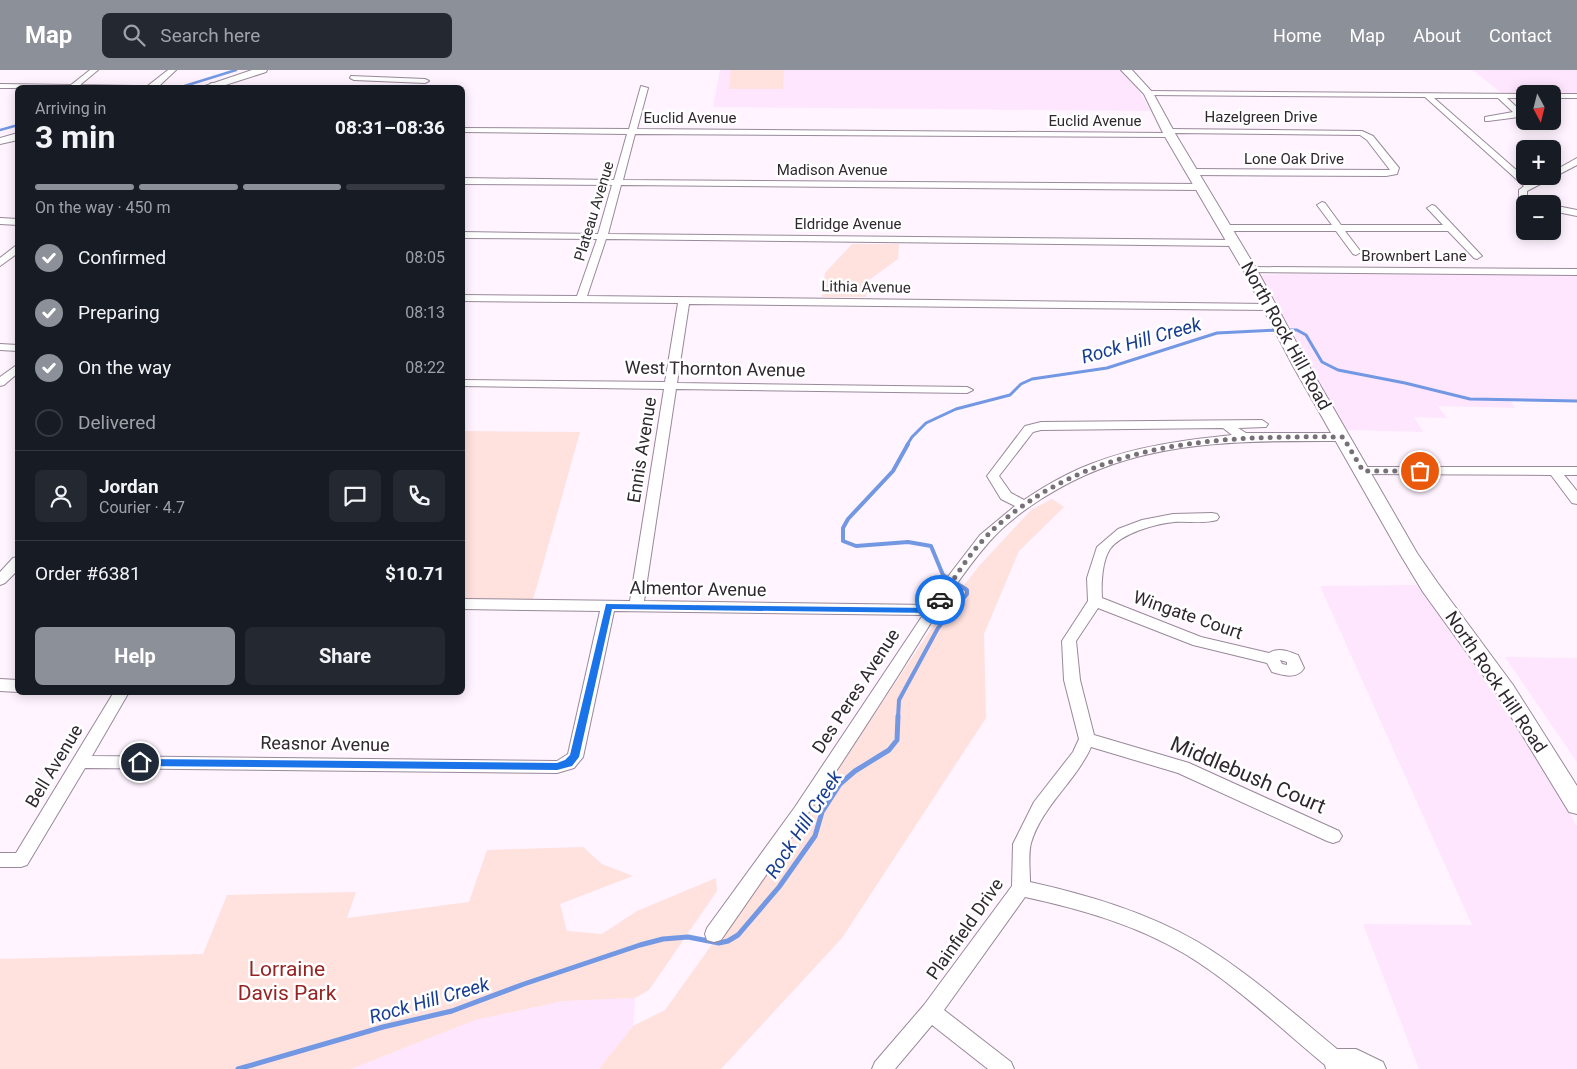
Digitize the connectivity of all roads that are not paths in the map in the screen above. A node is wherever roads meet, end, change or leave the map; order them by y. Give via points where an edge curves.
1 (94, 70) edge
2 (172, 70) edge
3 (262, 70) edge
4 (1126, 70) edge
5 (355, 74) edge
6 (425, 81) dead end
7 (74, 85) edge
8 (154, 85) edge
9 (216, 85) edge
10 (0, 86) edge
11 (15, 86) edge
12 (644, 88) dead end
13 (1148, 93) junction
14 (1427, 95) junction
15 (1500, 96) junction
16 (1516, 96) edge
17 (1561, 96) edge
18 (1577, 96) edge
19 (1488, 119) dead end
20 (465, 130) edge
21 (633, 132) junction
22 (1169, 133) junction
23 (15, 137) edge
24 (0, 141) edge
25 (1577, 161) edge
26 (1561, 171) edge
27 (1192, 172) junction
28 (1397, 172) joint
29 (465, 181) edge
30 (618, 182) junction
31 (1529, 186) joint
32 (1200, 187) junction
33 (1523, 195) edge
34 (1322, 205) dead end
35 (1432, 208) dead end
36 (1561, 210) edge
37 (1577, 213) edge
38 (0, 221) edge
39 (15, 222) edge
40 (1225, 228) junction
41 (1451, 228) junction
42 (1340, 229) junction
43 (465, 236) edge
44 (602, 237) junction
45 (1233, 242) junction
46 (15, 250) edge
47 (1356, 252) dead end
48 (1477, 256) dead end
49 (0, 263) edge
50 (1250, 270) junction
51 (1577, 272) edge
52 (465, 298) edge
53 (582, 299) junction
54 (684, 300) junction
55 (1269, 307) junction
56 (0, 347) edge
57 (15, 348) edge
58 (15, 370) edge
59 (0, 383) edge
60 (465, 383) edge
61 (671, 386) junction
62 (967, 390) dead end
63 (1226, 424) junction
64 (1262, 424) dead end
65 (1243, 437) junction
66 (1343, 437) junction
67 (1363, 471) junction
68 (1555, 471) junction
69 (1577, 471) edge
70 (1577, 500) edge
71 (1024, 505) junction
72 (1212, 517) dead end
73 (15, 564) edge
74 (0, 580) edge
75 (1095, 601) junction
76 (465, 604) edge
77 (608, 606) junction
78 (636, 606) junction
79 (933, 610) junction
80 (1272, 659) dead end
81 (0, 685) edge
82 (15, 686) edge
83 (120, 695) edge
84 (1087, 739) junction
85 (80, 762) junction
86 (1577, 805) edge
87 (1333, 836) dead end
88 (0, 860) edge
89 (1021, 888) junction
90 (714, 934) dead end
91 (931, 1012) junction
92 (1334, 1064) edge
93 (882, 1069) edge
94 (1004, 1069) edge
95 (1376, 1069) edge

1 - 7 street
2 - 8 street
3 - 9 main road
4 - 13 street, North Rock Hill Road
5 - 6 street
10 - 11 street
12 - 21 street, Plateau Avenue
13 - 14 street
13 - 22 street, North Rock Hill Road
14 - 15 street
14 - 31 street
15 - 16 street
15 - 19 street via 1517,111 1516,115
17 - 18 street
20 - 21 street, Euclid Avenue
21 - 22 street, Euclid Avenue
21 - 30 street, Plateau Avenue
22 - 27 street, North Rock Hill Road
22 - 28 street, Hazelgreen Drive via 1361,134
23 - 24 main road
25 - 26 street
27 - 28 street, Lone Oak Drive
27 - 32 street, North Rock Hill Road
29 - 30 street, Madison Avenue
30 - 32 street, Madison Avenue
30 - 44 street, Plateau Avenue
31 - 33 street via 1523,190
32 - 40 street, North Rock Hill Road
34 - 42 street
35 - 41 street
36 - 37 street
38 - 39 street
40 - 42 street
40 - 45 street, North Rock Hill Road
41 - 42 street
41 - 48 street
42 - 47 street
43 - 44 street, Eldridge Avenue
44 - 45 street, Eldridge Avenue
44 - 53 street, Plateau Avenue
45 - 50 street, North Rock Hill Road
46 - 49 street
50 - 51 street, Brownbert Lane
50 - 55 street, North Rock Hill Road
52 - 53 street, Lithia Avenue
53 - 54 street, Lithia Avenue
54 - 55 street, Lithia Avenue
54 - 61 street, Ennis Avenue
55 - 66 street, North Rock Hill Road
56 - 57 street
58 - 59 street
60 - 61 street, West Thornton Avenue
61 - 62 street, West Thornton Avenue
61 - 78 street, Ennis Avenue
63 - 64 street
63 - 65 street
63 - 71 street via 1118,424 1029,429 993,476 1006,496
65 - 66 street, Des Peres Avenue
65 - 71 street, Des Peres Avenue via 1182,444 1096,466 1061,482
66 - 67 street, North Rock Hill Road
67 - 68 street
67 - 86 street, North Rock Hill Road via 1425,579 1506,691
68 - 69 street
68 - 70 street
71 - 79 street, Des Peres Avenue via 985,538
72 - 75 street via 1173,518 1123,532 1104,547 1094,578
73 - 74 street
75 - 80 street, Wingate Court via 1198,641
75 - 84 street via 1069,641 1072,680
76 - 77 street, Almentor Avenue
77 - 78 street, Almentor Avenue
77 - 85 street, Reasnor Avenue via 574,757 557,767
78 - 79 street, Almentor Avenue
79 - 90 street, Des Peres Avenue via 801,812
81 - 82 street
83 - 85 street, Bell Avenue
84 - 87 street, Middlebush Court via 1183,768
84 - 89 street, Plainfield Drive via 1079,756 1040,807 1022,844
85 - 88 street, Bell Avenue via 21,860
89 - 91 street, Plainfield Drive
89 - 92 street via 1085,902 1168,935 1260,996
91 - 93 street, Plainfield Drive
91 - 94 street
92 - 95 street via 1356,1059

